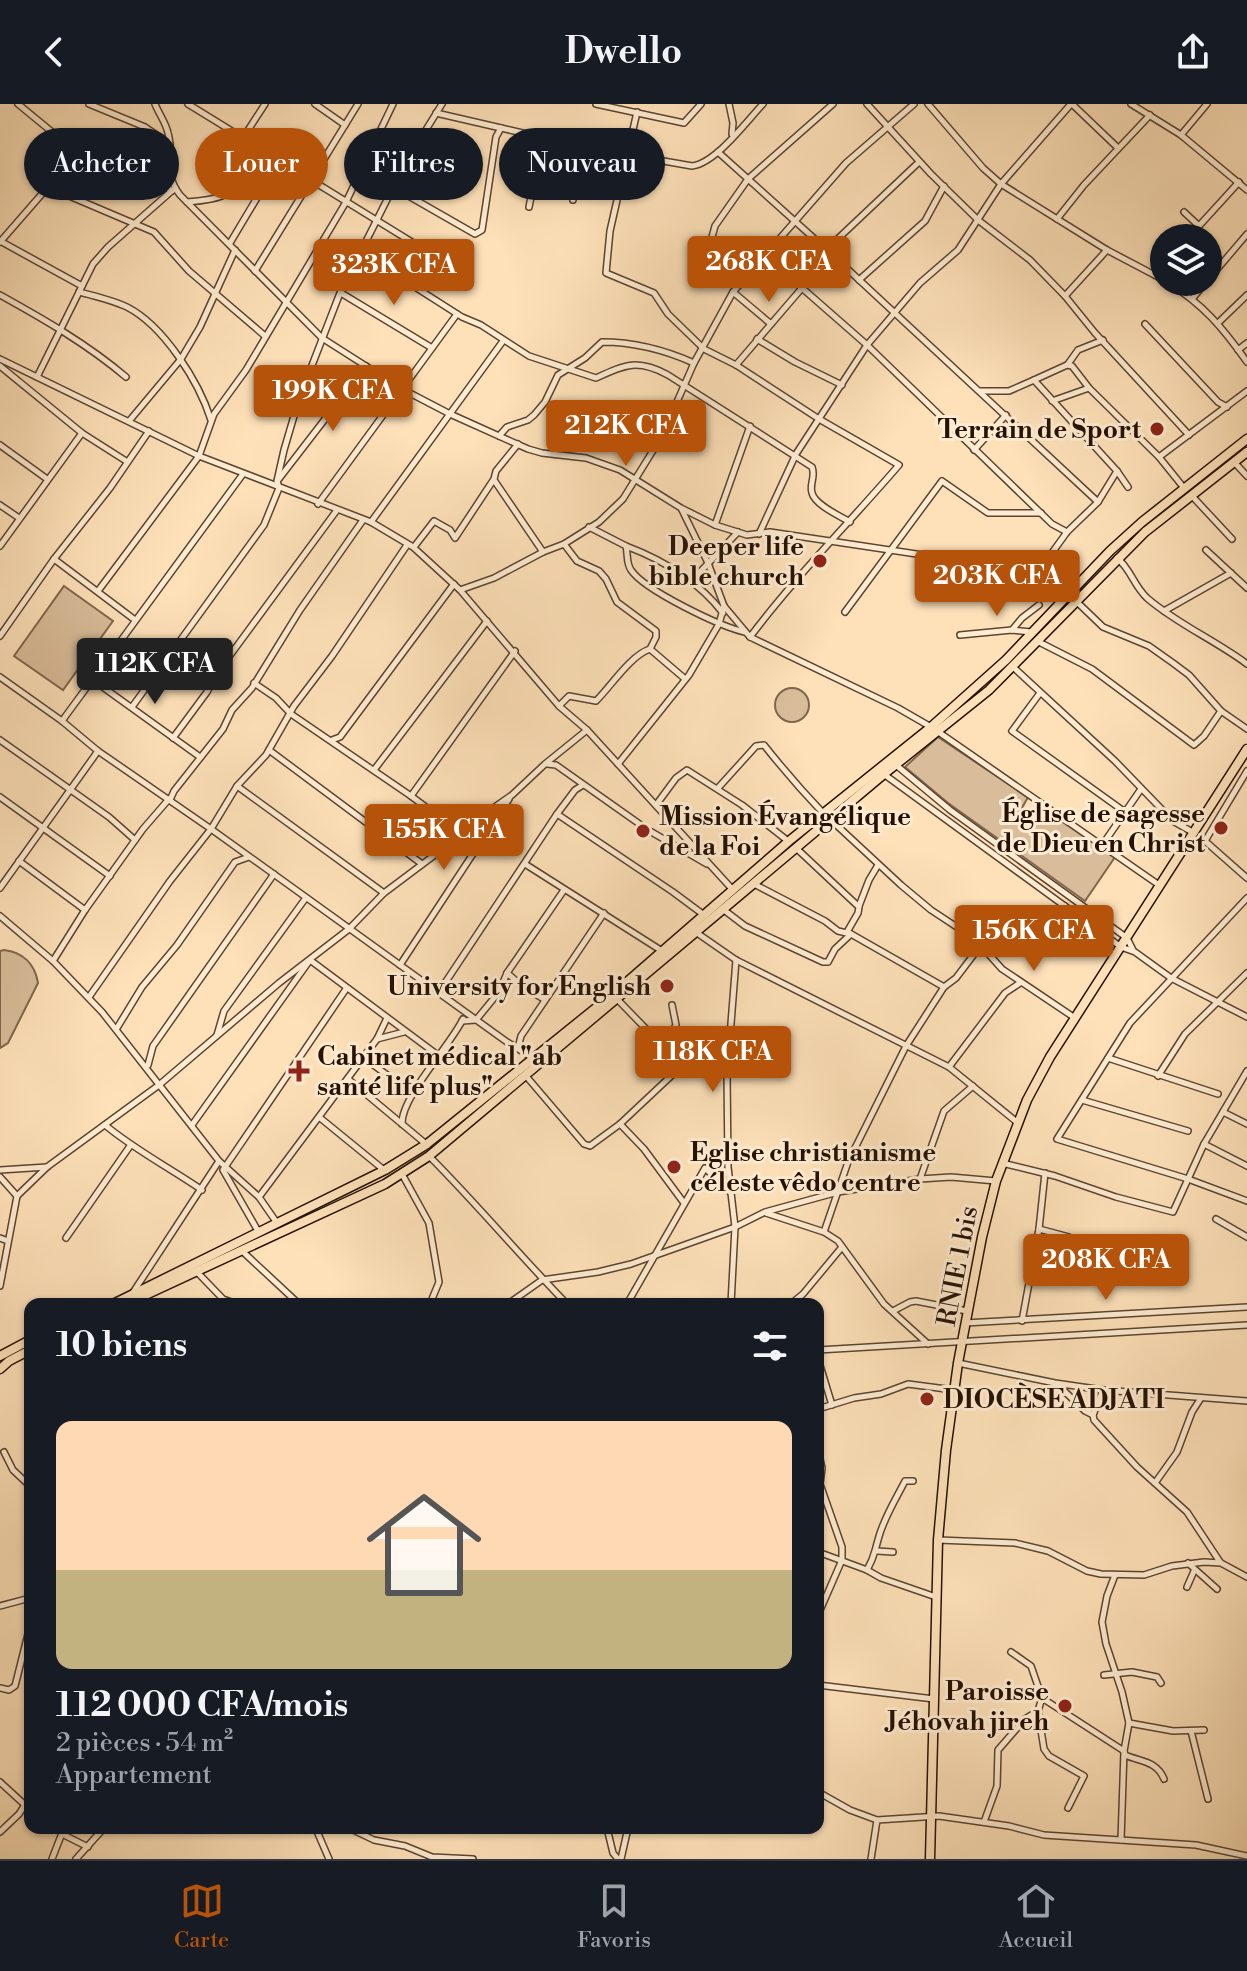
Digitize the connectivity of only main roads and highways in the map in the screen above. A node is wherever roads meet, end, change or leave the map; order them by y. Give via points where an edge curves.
1 (1247, 439) edge
2 (1247, 452) edge
3 (1032, 635) junction
4 (934, 729) junction
5 (1247, 749) edge
6 (792, 845) junction
7 (736, 893) junction
8 (126, 1298) edge
9 (139, 1298) edge
10 (24, 1343) edge
11 (24, 1354) edge
12 (0, 1356) edge
13 (0, 1369) edge
14 (930, 1859) edge

1 - 3 main road via 1110,551
2 - 3 main road via 1145,532
3 - 4 main road
3 - 4 main road via 1013,667
4 - 6 main road
5 - 14 main road, RNIE 1 bis via 1039,1078 996,1181 958,1363 938,1540
6 - 7 main road
6 - 7 main road via 754,884
7 - 8 main road via 427,1144 385,1170
7 - 9 main road via 724,910 429,1156 334,1208
10 - 12 main road
11 - 13 main road

